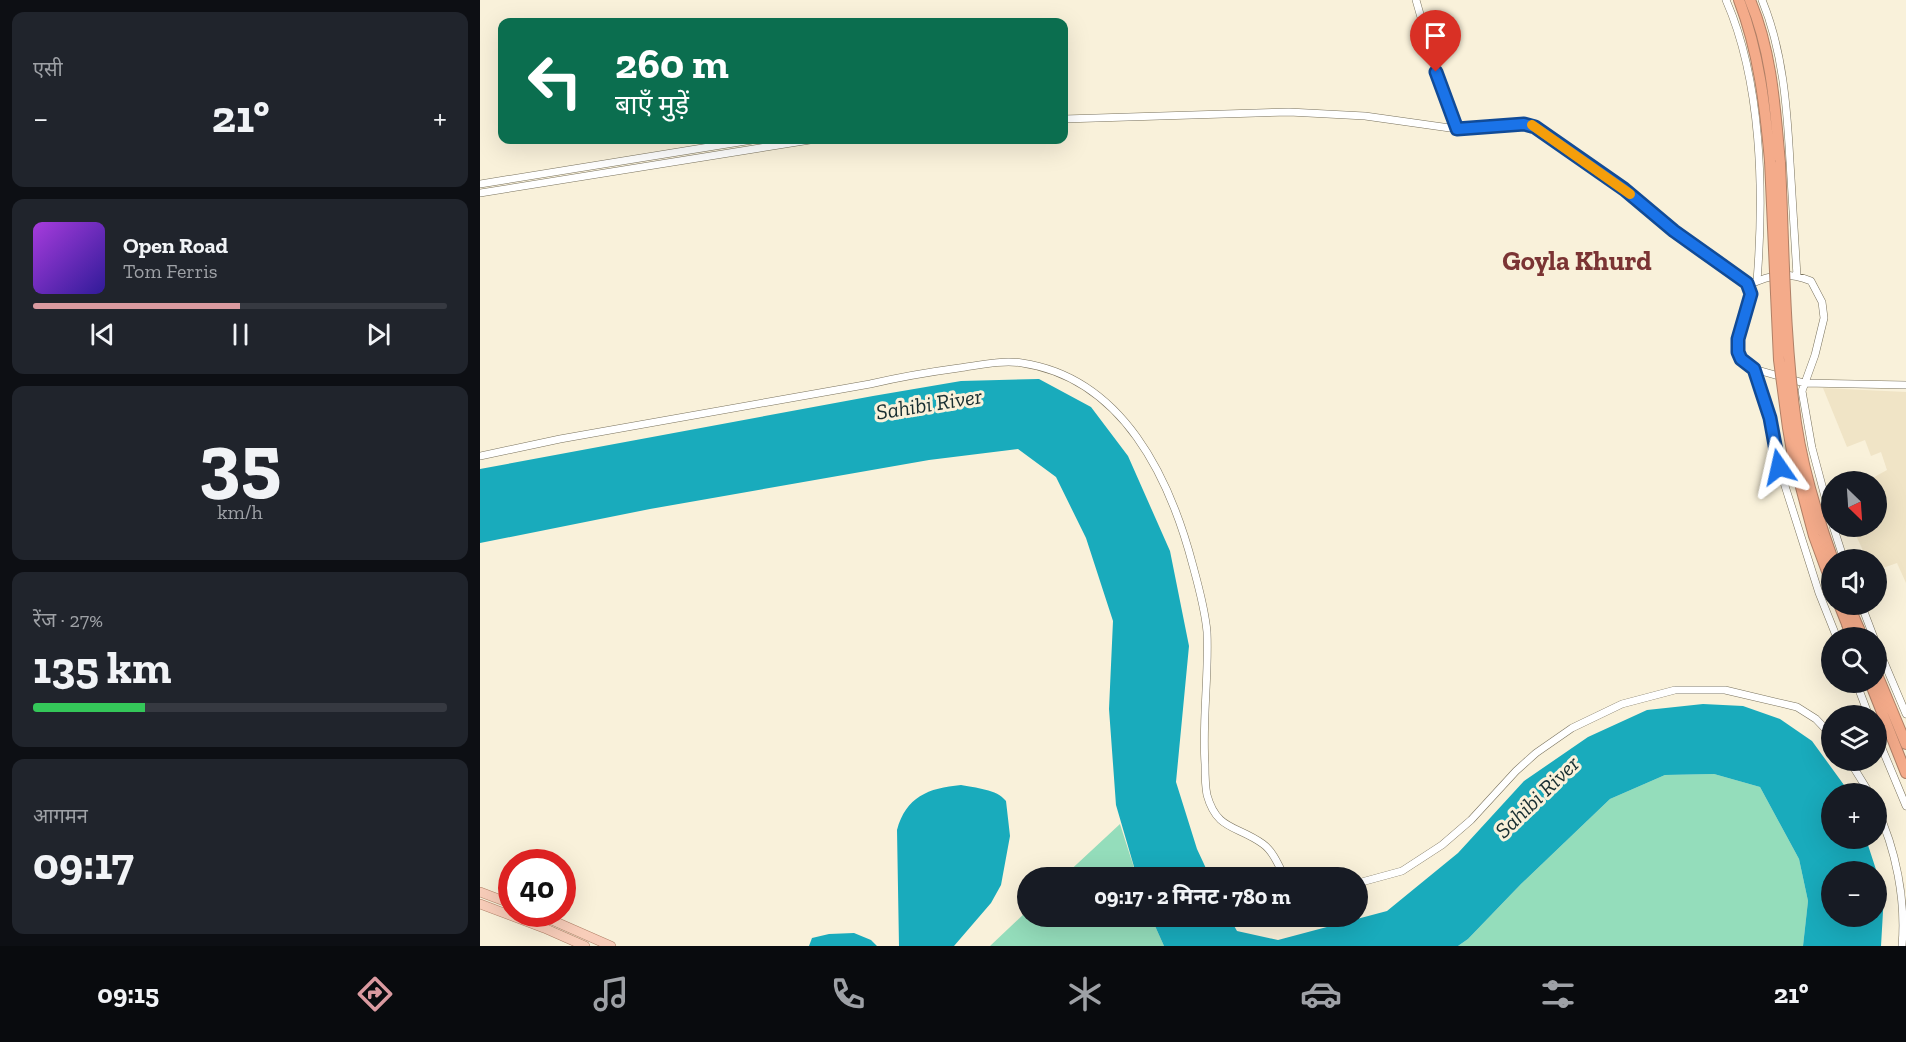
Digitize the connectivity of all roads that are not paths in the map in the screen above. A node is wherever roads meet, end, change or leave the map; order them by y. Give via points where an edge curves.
1 (1416, 0) edge
2 (1726, 0) edge
3 (1739, 0) edge
4 (1750, 0) edge
5 (1762, 0) edge
6 (1767, 85) junction
7 (1068, 119) edge
8 (1457, 129) junction
9 (727, 144) edge
10 (785, 144) edge
11 (1775, 162) junction
12 (480, 184) edge
13 (480, 193) edge
14 (1797, 276) junction
15 (1757, 281) junction
16 (1749, 285) junction
17 (1754, 369) junction
18 (1804, 383) junction
19 (1906, 385) edge
20 (480, 456) edge
21 (1821, 483) edge
22 (1829, 549) edge
23 (1821, 555) edge
24 (1865, 615) edge
25 (1867, 620) junction
26 (1833, 627) edge
27 (1854, 627) edge
28 (1870, 627) edge
29 (1887, 669) edge
30 (1874, 693) edge
31 (1885, 693) edge
32 (1906, 714) edge
33 (1821, 724) edge
34 (1906, 744) edge
35 (1887, 760) edge
36 (1906, 773) edge
37 (1906, 806) edge
38 (1887, 836) edge
39 (1279, 867) edge
40 (1368, 880) edge
41 (480, 892) edge
42 (498, 899) edge
43 (480, 904) edge
44 (568, 927) edge
45 (585, 946) edge
46 (611, 946) edge
47 (1902, 946) edge

1 - 8 street
2 - 15 street via 1743,47 1757,143
3 - 6 highway
4 - 6 highway via 1757,18
5 - 14 street via 1781,63
6 - 11 highway
7 - 8 street via 1332,113
8 - 16 street via 1524,124 1535,127
9 - 12 street
10 - 13 street
11 - 22 highway, bridge via 1796,423
11 - 23 highway, bridge via 1779,360 1793,457
14 - 15 street via 1778,275
14 - 18 street via 1811,281 1822,302 1824,318
15 - 16 street
16 - 17 street via 1751,294 1738,350 1741,359
17 - 18 street
17 - 26 street via 1770,418 1779,467
18 - 19 street
18 - 21 street via 1802,391
20 - 39 street via 981,364 1022,363 1077,382 1110,406 1136,435 1180,520 1206,625 1207,794 1219,820 1263,844
24 - 25 street
25 - 27 street
25 - 28 street
29 - 32 street
30 - 36 highway
31 - 34 highway
33 - 40 street via 1797,708 1725,690 1675,690 1622,704 1572,728 1536,753 1443,845 1404,869
35 - 37 street
38 - 47 street via 1904,906
41 - 42 main road
43 - 45 main road
44 - 46 main road

